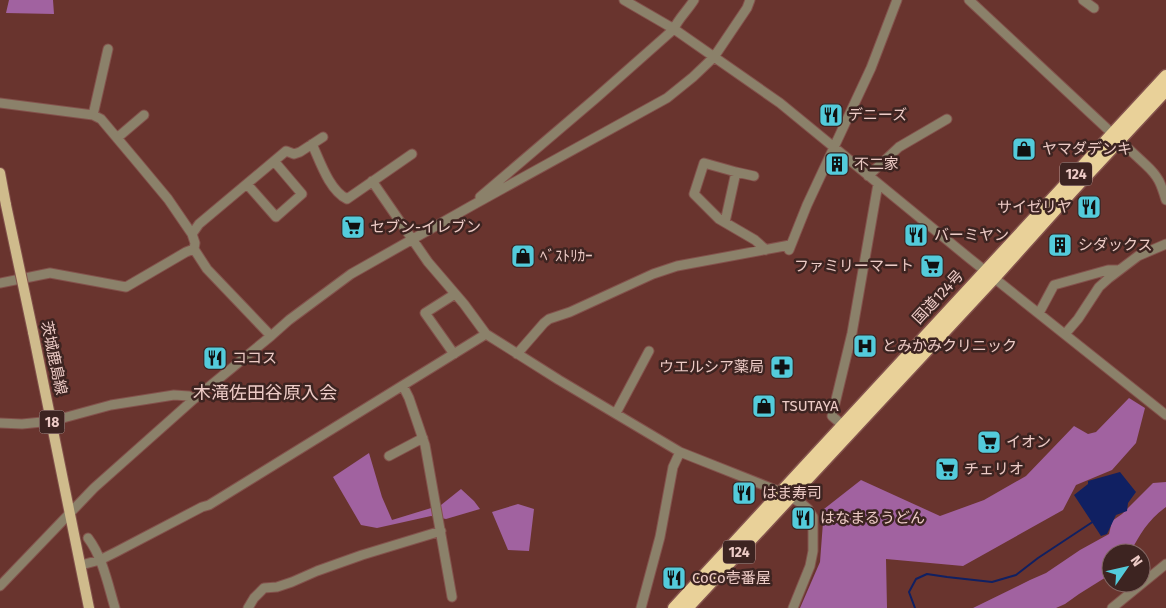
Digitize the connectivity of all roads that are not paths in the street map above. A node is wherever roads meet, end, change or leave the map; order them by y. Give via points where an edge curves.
1 (624, 0) edge
2 (694, 0) edge
3 (750, 0) edge
4 (897, 0) edge
5 (969, 0) edge
6 (1083, 0) edge
7 (1094, 8) dead end
8 (674, 30) junction
9 (108, 49) dead end
10 (714, 57) junction
11 (1166, 76) edge
12 (1166, 90) edge
13 (0, 103) edge
14 (92, 115) junction
15 (144, 116) dead end
16 (947, 120) dead end
17 (323, 137) dead end
18 (1116, 137) junction
19 (117, 138) junction
20 (312, 144) junction
21 (834, 148) junction
22 (412, 154) dead end
23 (274, 160) junction
24 (736, 172) junction
25 (0, 173) edge
26 (754, 176) dead end
27 (868, 176) junction
28 (372, 182) junction
29 (247, 184) junction
30 (878, 184) junction
31 (1166, 200) edge
32 (473, 205) junction
33 (725, 222) junction
34 (192, 234) junction
35 (412, 240) junction
36 (1166, 244) edge
37 (194, 249) junction
38 (766, 250) junction
39 (1118, 270) junction
40 (990, 274) junction
41 (0, 283) edge
42 (455, 294) junction
43 (1039, 313) junction
44 (486, 334) junction
45 (1065, 334) junction
46 (271, 336) junction
47 (649, 350) dead end
48 (454, 354) junction
49 (517, 354) junction
50 (402, 386) junction
51 (194, 399) junction
52 (616, 413) junction
53 (1166, 415) edge
54 (52, 421) junction
55 (0, 423) edge
56 (846, 429) junction
57 (423, 438) junction
58 (680, 452) junction
59 (389, 456) dead end
60 (786, 494) junction
61 (70, 513) junction
62 (441, 531) junction
63 (88, 538) dead end
64 (100, 560) junction
65 (1166, 564) edge
66 (81, 565) junction
67 (0, 586) edge
68 (452, 597) dead end
69 (89, 608) edge
70 (115, 608) edge
71 (248, 608) edge
72 (641, 608) edge
73 (674, 608) edge
74 (687, 608) edge
75 (793, 608) edge
76 (1112, 608) edge

1 - 8 street
2 - 8 street
3 - 10 street
4 - 21 street via 871,68
5 - 18 street
6 - 7 street
8 - 10 street
8 - 32 street
9 - 14 street
10 - 21 street via 780,103
10 - 32 street via 667,98
11 - 18 highway, 国道124号 / 124
12 - 18 highway, 国道124号 / 124
13 - 14 street
14 - 19 street via 101,119
15 - 19 street
16 - 27 street via 899,147
17 - 20 street
18 - 31 street via 1156,174
18 - 40 highway, 国道124号 / 124
19 - 34 street
20 - 23 street via 294,154 286,151
20 - 28 street via 329,180 342,196 347,199
21 - 27 street
21 - 38 street via 789,249
22 - 28 street
23 - 29 street
23 - 29 street via 302,194 276,217
24 - 26 street
24 - 33 street
24 - 33 street via 704,163 694,194
25 - 54 main road, 茨城鹿島線 / 18, bridge
27 - 30 street
28 - 35 street
29 - 34 street via 199,224
30 - 40 street
30 - 56 street via 852,333 832,416
32 - 35 street
33 - 38 street
34 - 37 street
35 - 42 street
35 - 46 street via 351,274
36 - 39 street via 1138,256
37 - 41 street via 126,287 50,272
37 - 46 street via 207,269
38 - 49 street via 677,266 653,274 549,319
39 - 43 street via 1054,285
39 - 45 street via 1099,288
40 - 43 street
40 - 56 highway, 国道124号 / 124
42 - 44 street
42 - 48 street via 425,313
43 - 45 street
44 - 48 street
44 - 49 street
45 - 53 street
46 - 51 street
47 - 52 street
48 - 50 street
49 - 52 street
50 - 57 street
50 - 64 street via 209,506
51 - 54 street via 174,395 111,405
51 - 61 street
52 - 58 street
54 - 55 street
54 - 61 main road, 茨城鹿島線 / 18
56 - 60 highway, 国道124号 / 124
57 - 59 street
57 - 62 street
58 - 60 street
58 - 72 street via 673,466 660,537
60 - 73 highway, 国道124号 / 124
60 - 74 highway, 国道124号 / 124
60 - 75 street via 812,514 810,566
61 - 66 main road, 茨城鹿島線 / 18
61 - 67 street
62 - 68 street
62 - 71 street via 353,558 277,587 264,588
63 - 64 street
64 - 66 street
64 - 70 street
65 - 76 street
66 - 69 main road, 茨城鹿島線 / 18

